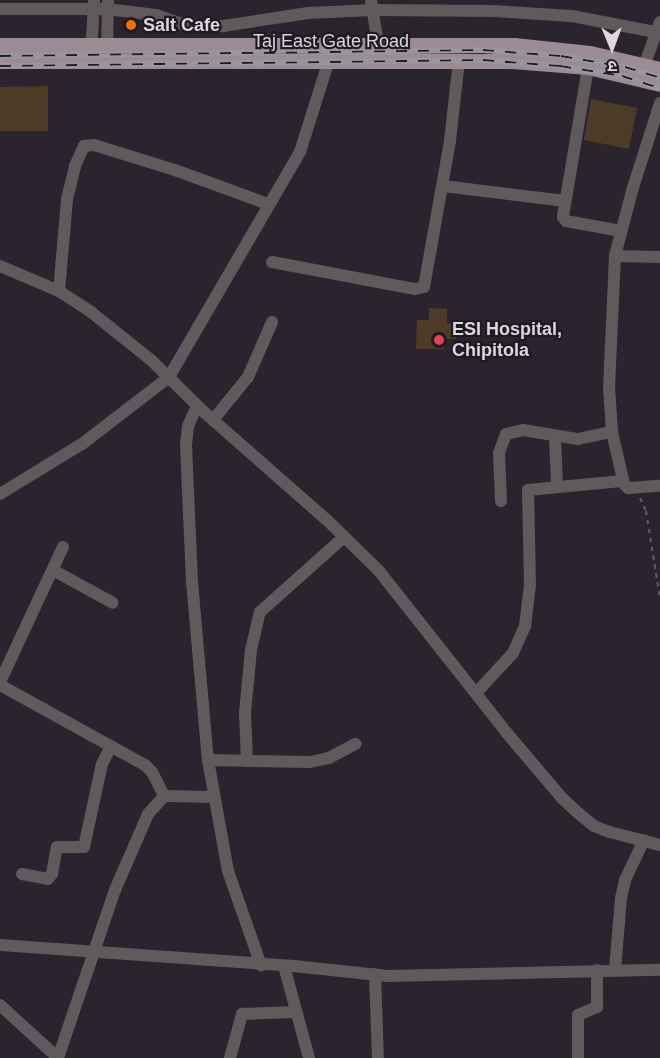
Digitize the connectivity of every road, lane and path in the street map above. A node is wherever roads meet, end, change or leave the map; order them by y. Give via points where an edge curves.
1 (94, 4) edge
2 (107, 4) edge
3 (371, 5) edge
4 (0, 9) edge
5 (659, 29) edge
6 (378, 44) junction
7 (0, 45) edge
8 (107, 53) junction
9 (91, 54) junction
10 (329, 60) junction
11 (459, 60) junction
12 (0, 61) edge
13 (644, 64) junction
14 (588, 67) junction
15 (660, 69) edge
16 (640, 79) junction
17 (660, 84) edge
18 (660, 103) edge
19 (443, 186) junction
20 (565, 201) junction
21 (268, 204) junction
22 (621, 231) junction
23 (615, 256) junction
24 (660, 257) edge
25 (272, 262) dead end
26 (0, 266) edge
27 (59, 291) junction
28 (272, 322) dead end
29 (169, 377) junction
30 (197, 406) junction
31 (213, 420) junction
32 (612, 432) junction
33 (555, 436) junction
34 (622, 481) junction
35 (557, 486) junction
36 (660, 486) edge
37 (636, 487) junction
38 (0, 494) edge
39 (501, 501) dead end
40 (344, 537) junction
41 (63, 547) dead end
42 (53, 570) junction
43 (660, 598) edge
44 (113, 603) dead end
45 (0, 684) edge
46 (476, 693) junction
47 (355, 744) dead end
48 (111, 746) junction
49 (208, 760) junction
50 (247, 761) junction
51 (164, 796) junction
52 (214, 797) junction
53 (644, 840) junction
54 (660, 845) edge
55 (22, 874) dead end
56 (6, 945) edge
57 (0, 952) edge
58 (92, 954) junction
59 (261, 965) junction
60 (285, 966) junction
61 (597, 970) junction
62 (615, 970) junction
63 (660, 970) edge
64 (375, 975) junction
65 (0, 1005) edge
66 (295, 1012) junction
67 (58, 1058) edge
68 (230, 1058) edge
69 (309, 1058) edge
70 (378, 1058) edge
71 (578, 1058) edge

1 - 2 street
1 - 4 street
1 - 9 street
2 - 3 street via 185,26 244,24
2 - 8 street
3 - 5 street via 572,16
3 - 6 street
5 - 13 street
6 - 8 main road
6 - 13 main road via 514,45 590,53
7 - 9 main road
8 - 9 main road
8 - 10 main road, Taj East Gate Road
9 - 12 main road
10 - 11 main road, Taj East Gate Road
10 - 21 street via 300,152
11 - 14 main road, Taj East Gate Road
11 - 19 street
13 - 15 main road
13 - 16 street
14 - 16 main road, Taj East Gate Road
14 - 20 street
16 - 17 main road, Taj East Gate Road
18 - 22 street
19 - 20 street
19 - 25 street via 426,284 421,290
20 - 22 street via 566,221
21 - 27 street via 175,170 94,145 84,146 67,199
21 - 29 street
22 - 23 street
23 - 24 street
23 - 32 street via 609,386
26 - 27 street
27 - 29 street via 91,312
28 - 31 street via 248,377
29 - 30 street
29 - 38 street via 82,444
30 - 31 street
30 - 49 street via 186,435 186,456 192,582
31 - 40 street
32 - 33 street via 578,439
32 - 34 street
33 - 35 street
33 - 39 street via 523,430 506,434 499,453
34 - 35 street
34 - 37 street via 626,487
35 - 46 street via 528,490 530,591 525,626 513,653
36 - 37 street
37 - 43 path via 646,511
40 - 46 street via 379,571
40 - 50 street via 260,612 251,651 245,713
41 - 42 street
42 - 44 street
42 - 45 street
45 - 48 street
46 - 53 street via 578,813 594,826
47 - 50 street via 329,758 310,762
48 - 51 street via 152,772
48 - 55 street via 102,765 84,847 57,847 48,879
49 - 50 street
49 - 52 street
51 - 52 street
51 - 58 street via 148,814
52 - 59 street via 236,900
53 - 54 street
53 - 62 street via 625,880
56 - 57 street
56 - 58 street
58 - 59 street
58 - 67 street
59 - 60 street
60 - 64 street
60 - 66 street
61 - 62 street
61 - 64 street via 422,977
61 - 71 street via 597,1007 578,1015
62 - 63 street
64 - 70 street
65 - 67 street
66 - 68 street via 242,1014
66 - 69 street

